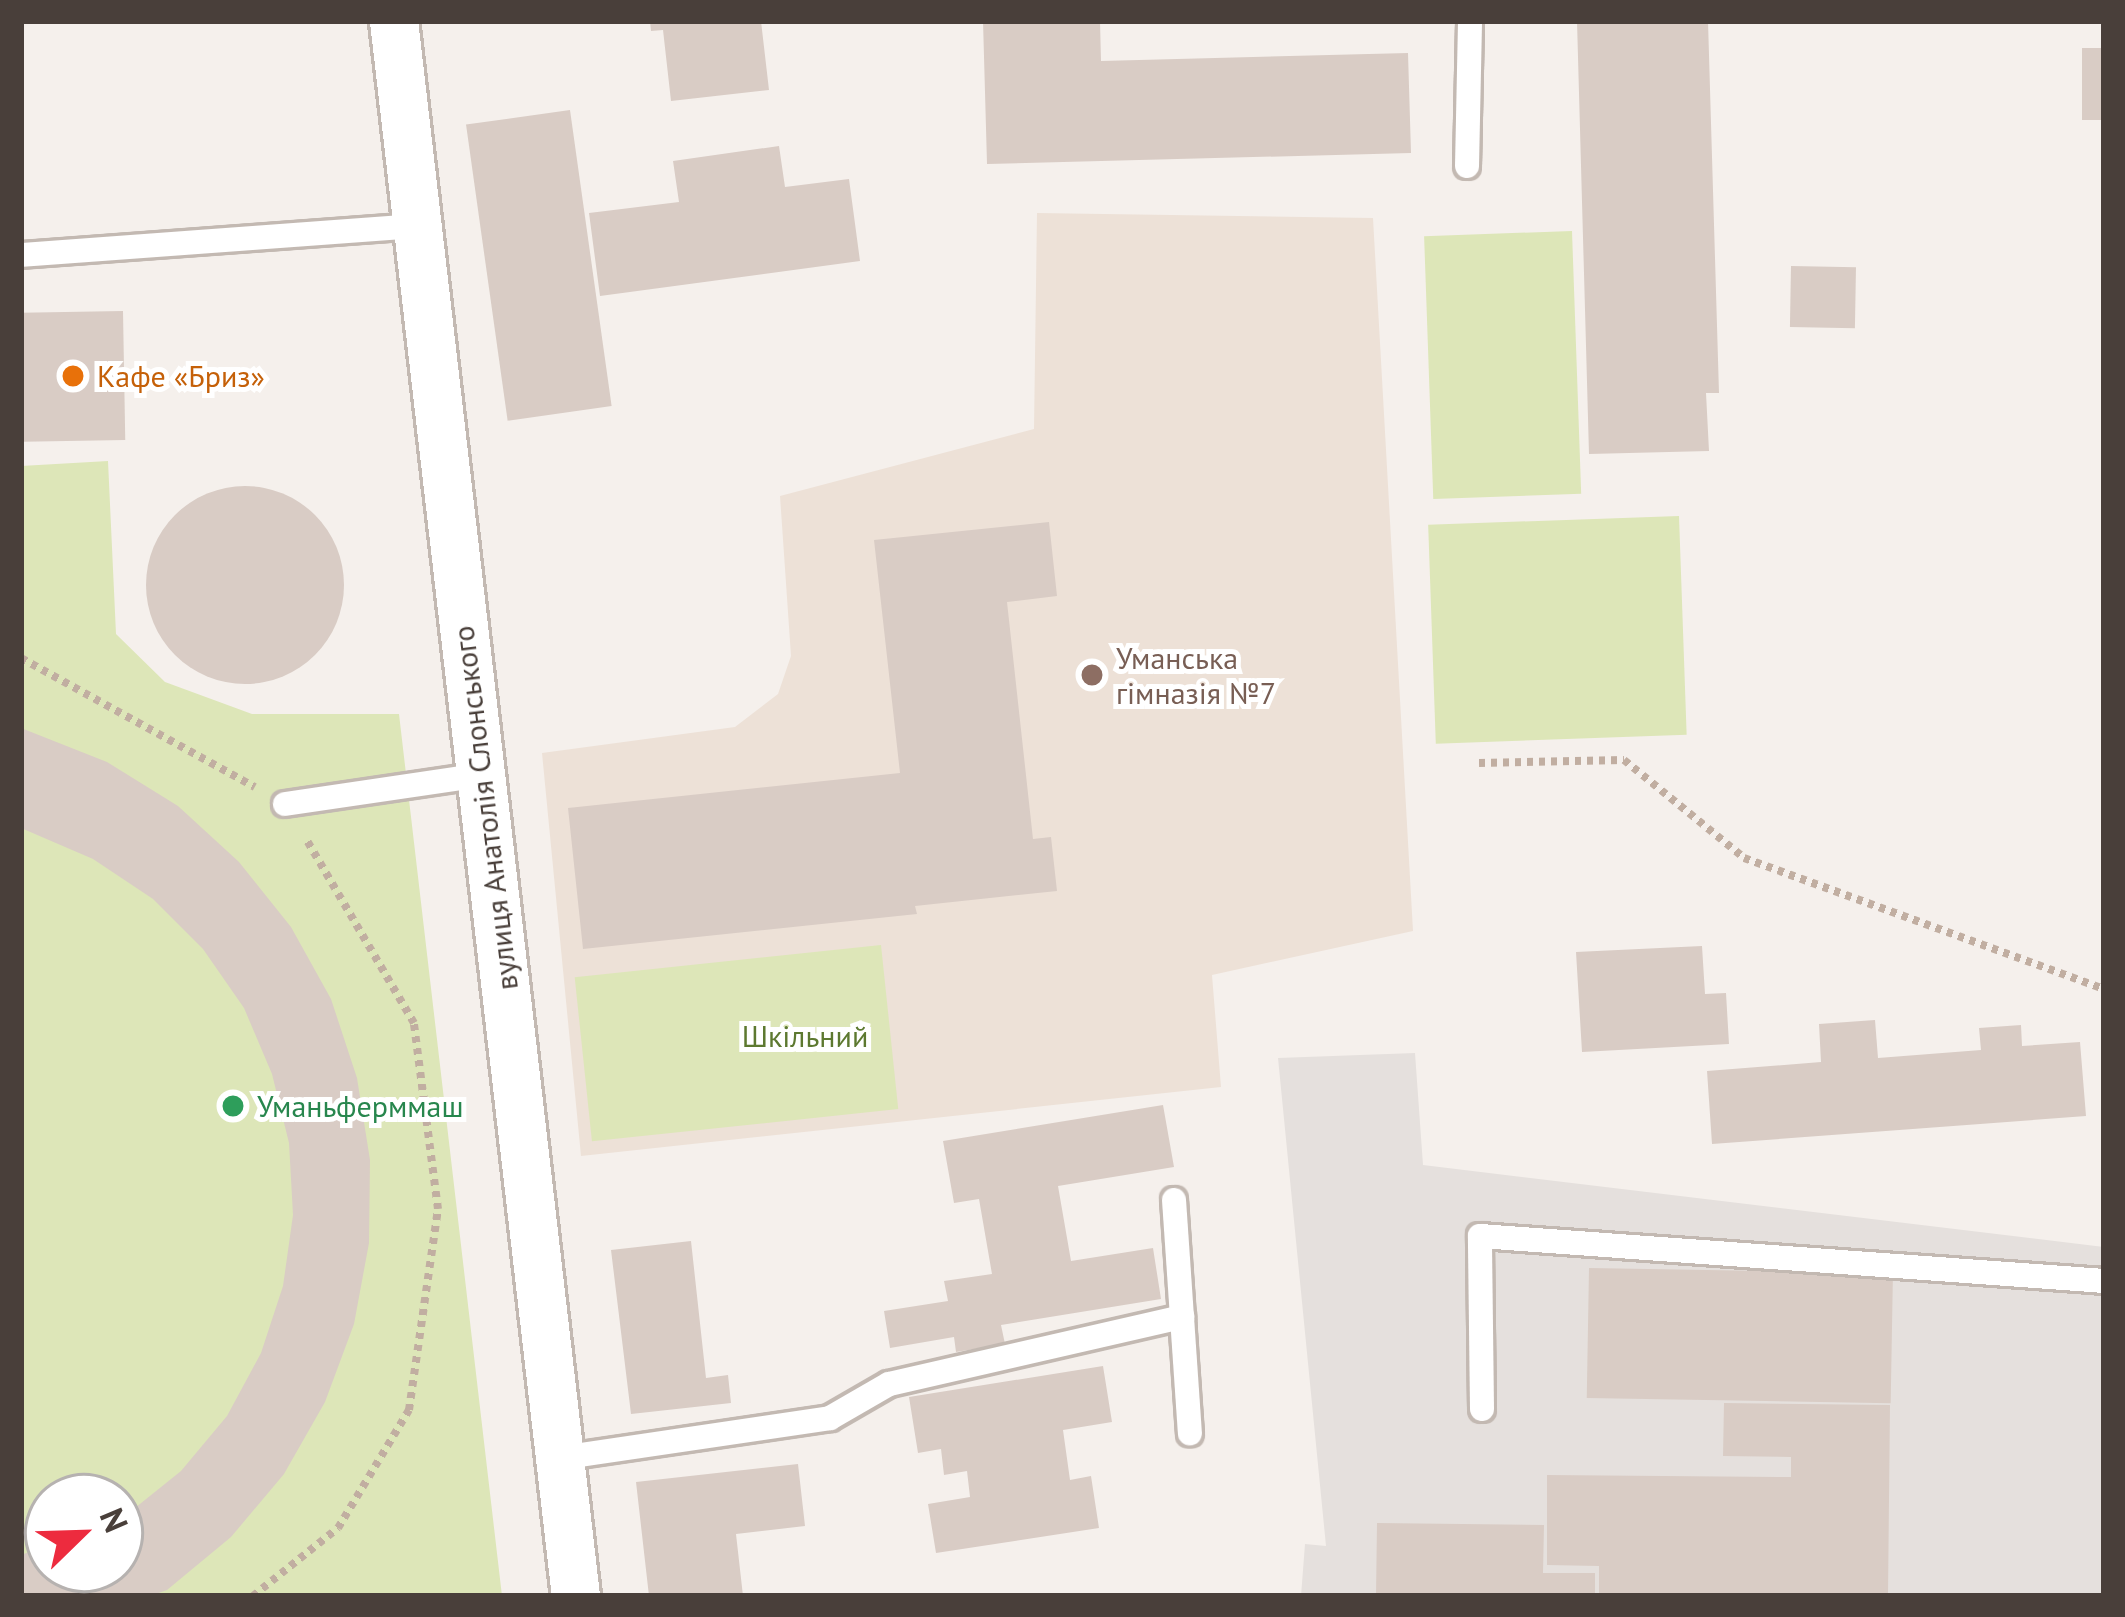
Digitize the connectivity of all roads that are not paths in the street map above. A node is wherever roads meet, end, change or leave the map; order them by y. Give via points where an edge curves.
1 (394, 21) edge
2 (1470, 21) edge
3 (1467, 166) dead end
4 (418, 226) junction
5 (21, 255) edge
6 (482, 775) junction
7 (285, 804) road end
8 (1174, 1200) dead end
9 (2104, 1281) edge
10 (1182, 1317) junction
11 (1482, 1408) dead end
12 (1190, 1433) dead end
13 (560, 1458) junction
14 (576, 1596) edge

1 - 4 street, вулиця Анатолія Слонського
2 - 3 lane
4 - 5 lane
4 - 6 street, вулиця Анатолія Слонського
6 - 7 lane
6 - 13 street, вулиця Анатолія Слонського
8 - 10 lane
9 - 11 lane via 1480,1236
10 - 12 lane
10 - 13 lane via 890,1384 830,1418
13 - 14 street, вулиця Анатолія Слонського

